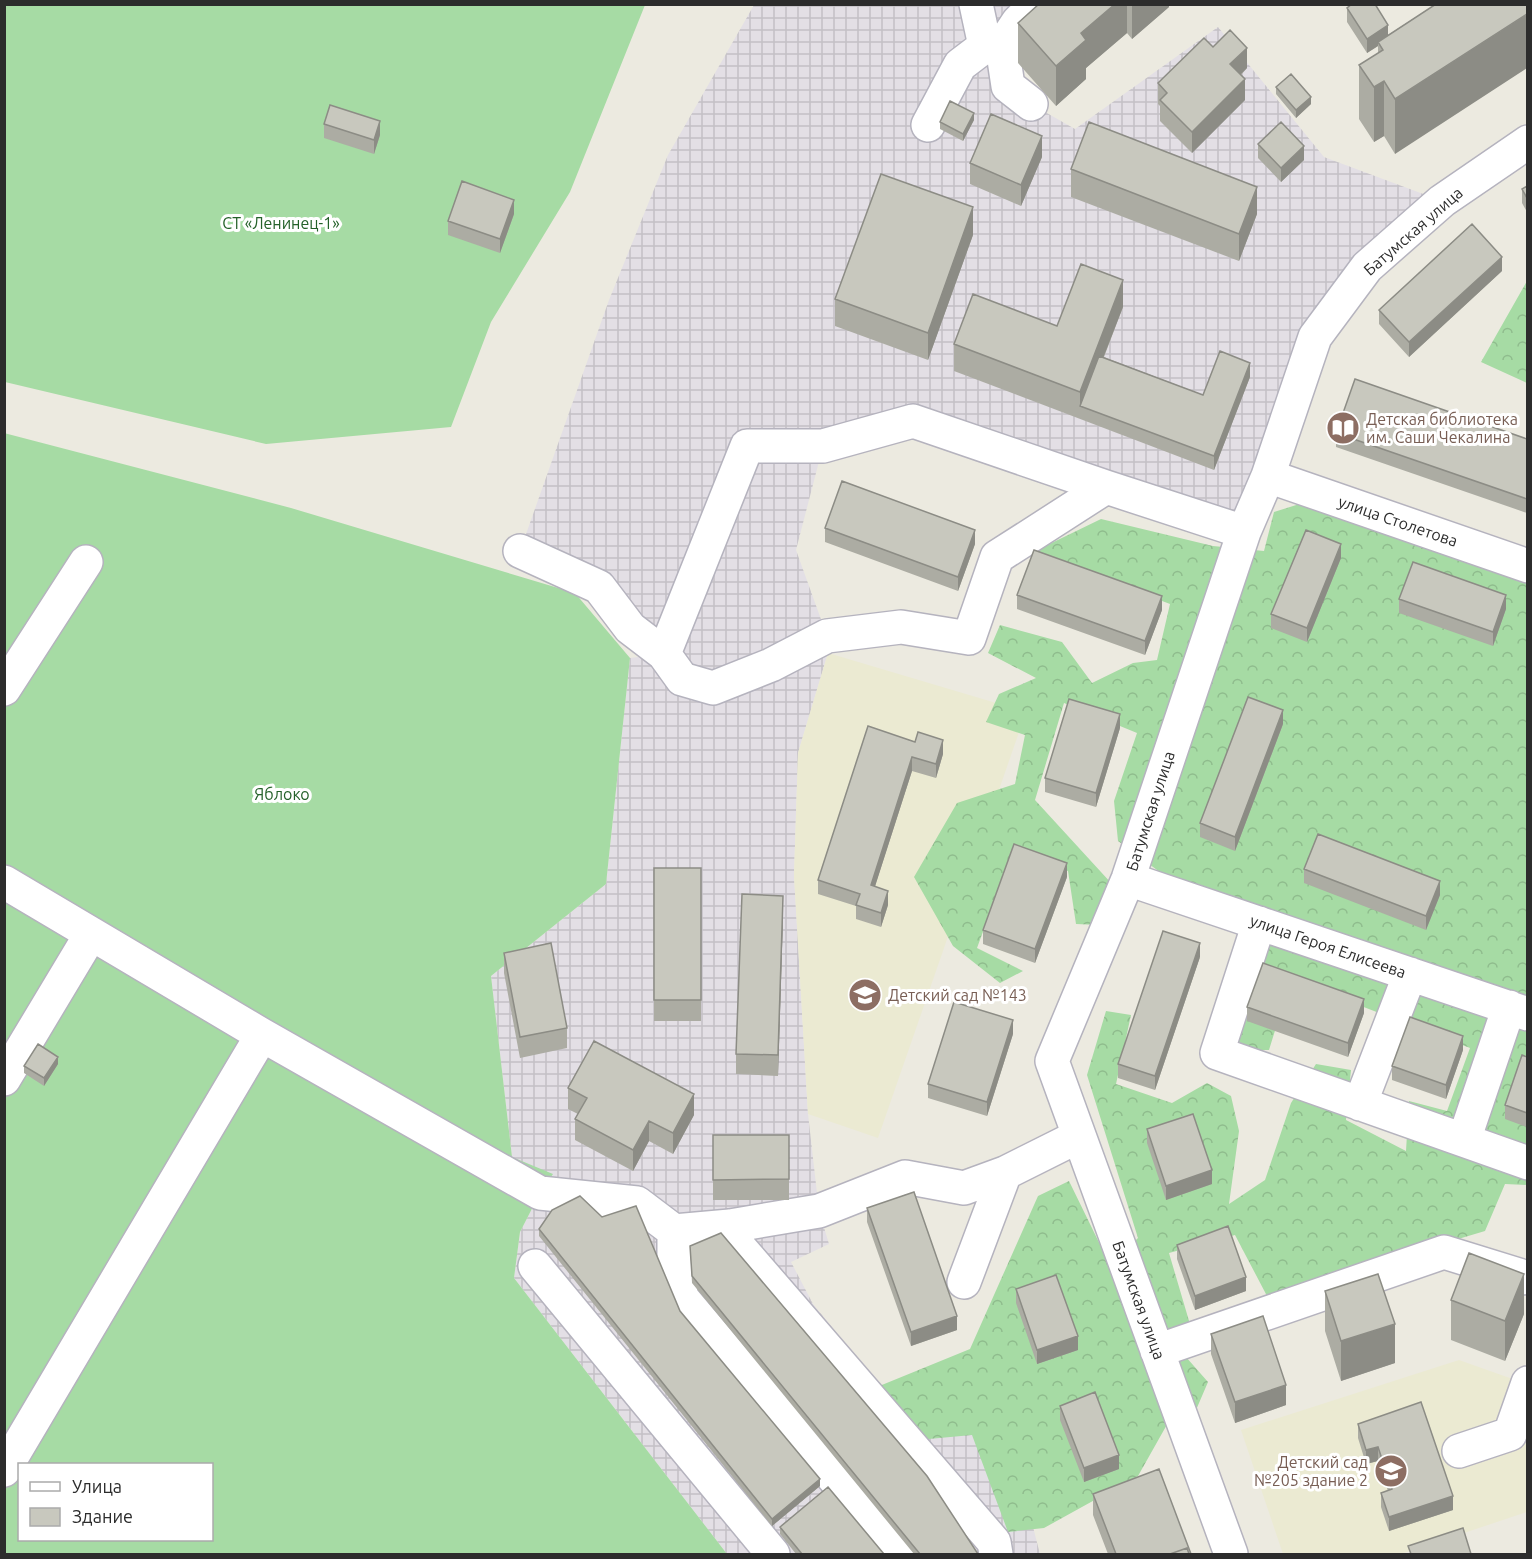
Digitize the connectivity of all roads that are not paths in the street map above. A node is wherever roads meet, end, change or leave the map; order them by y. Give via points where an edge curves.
1 (976, 4) edge
2 (1036, 4) edge
3 (994, 46) junction
4 (1030, 104) dead end
5 (928, 125) dead end
6 (1527, 142) edge
7 (1268, 476) junction
8 (1106, 487) junction
9 (1244, 532) junction
10 (519, 551) dead end
11 (86, 562) dead end
12 (1527, 566) edge
13 (664, 654) junction
14 (630, 658) dead end
15 (4, 689) edge
16 (1128, 879) junction
17 (4, 882) edge
18 (1259, 923) junction
19 (91, 934) junction
20 (1410, 974) junction
21 (1518, 1011) edge
22 (262, 1035) junction
23 (4, 1079) edge
24 (1360, 1104) junction
25 (1079, 1136) junction
26 (1464, 1140) junction
27 (1527, 1163) edge
28 (1005, 1173) junction
29 (730, 1226) junction
30 (674, 1231) junction
31 (535, 1266) dead end
32 (1527, 1278) edge
33 (964, 1282) dead end
34 (1157, 1351) junction
35 (1527, 1383) edge
36 (1459, 1451) dead end
37 (4, 1470) edge
38 (773, 1554) edge
39 (898, 1554) edge
40 (996, 1554) edge
41 (1231, 1554) edge

1 - 3 street
2 - 3 street
3 - 4 street via 1008,86
3 - 5 street via 960,65
6 - 7 street, Батумская улица via 1442,201 1367,267 1315,337
7 - 9 street, Батумская улица
7 - 12 street, улица Столетова
8 - 9 street
8 - 13 street via 997,557 969,638 901,627 827,636 771,666 713,688 682,679
8 - 13 street via 913,421 823,446 747,446
9 - 16 street, Батумская улица
10 - 13 street via 599,587 630,628
11 - 15 street
13 - 14 street
16 - 18 street, улица Героя Елисеева
16 - 25 street, Батумская улица via 1052,1061
17 - 19 street
18 - 20 street, улица Героя Елисеева
18 - 24 street via 1216,1053
19 - 22 street
19 - 23 street
20 - 21 street, улица Героя Елисеева
20 - 24 street
21 - 26 street
22 - 30 street via 540,1193 637,1203
22 - 37 street
24 - 26 street
25 - 28 street
25 - 34 street, Батумская улица
26 - 27 street
28 - 29 street via 964,1188 905,1178 819,1211
28 - 33 street
29 - 30 street
29 - 40 street via 740,1248 994,1542
30 - 39 street via 674,1260 682,1298
31 - 38 street
32 - 34 street via 1444,1252
34 - 41 street, Батумская улица
35 - 36 street via 1510,1434

